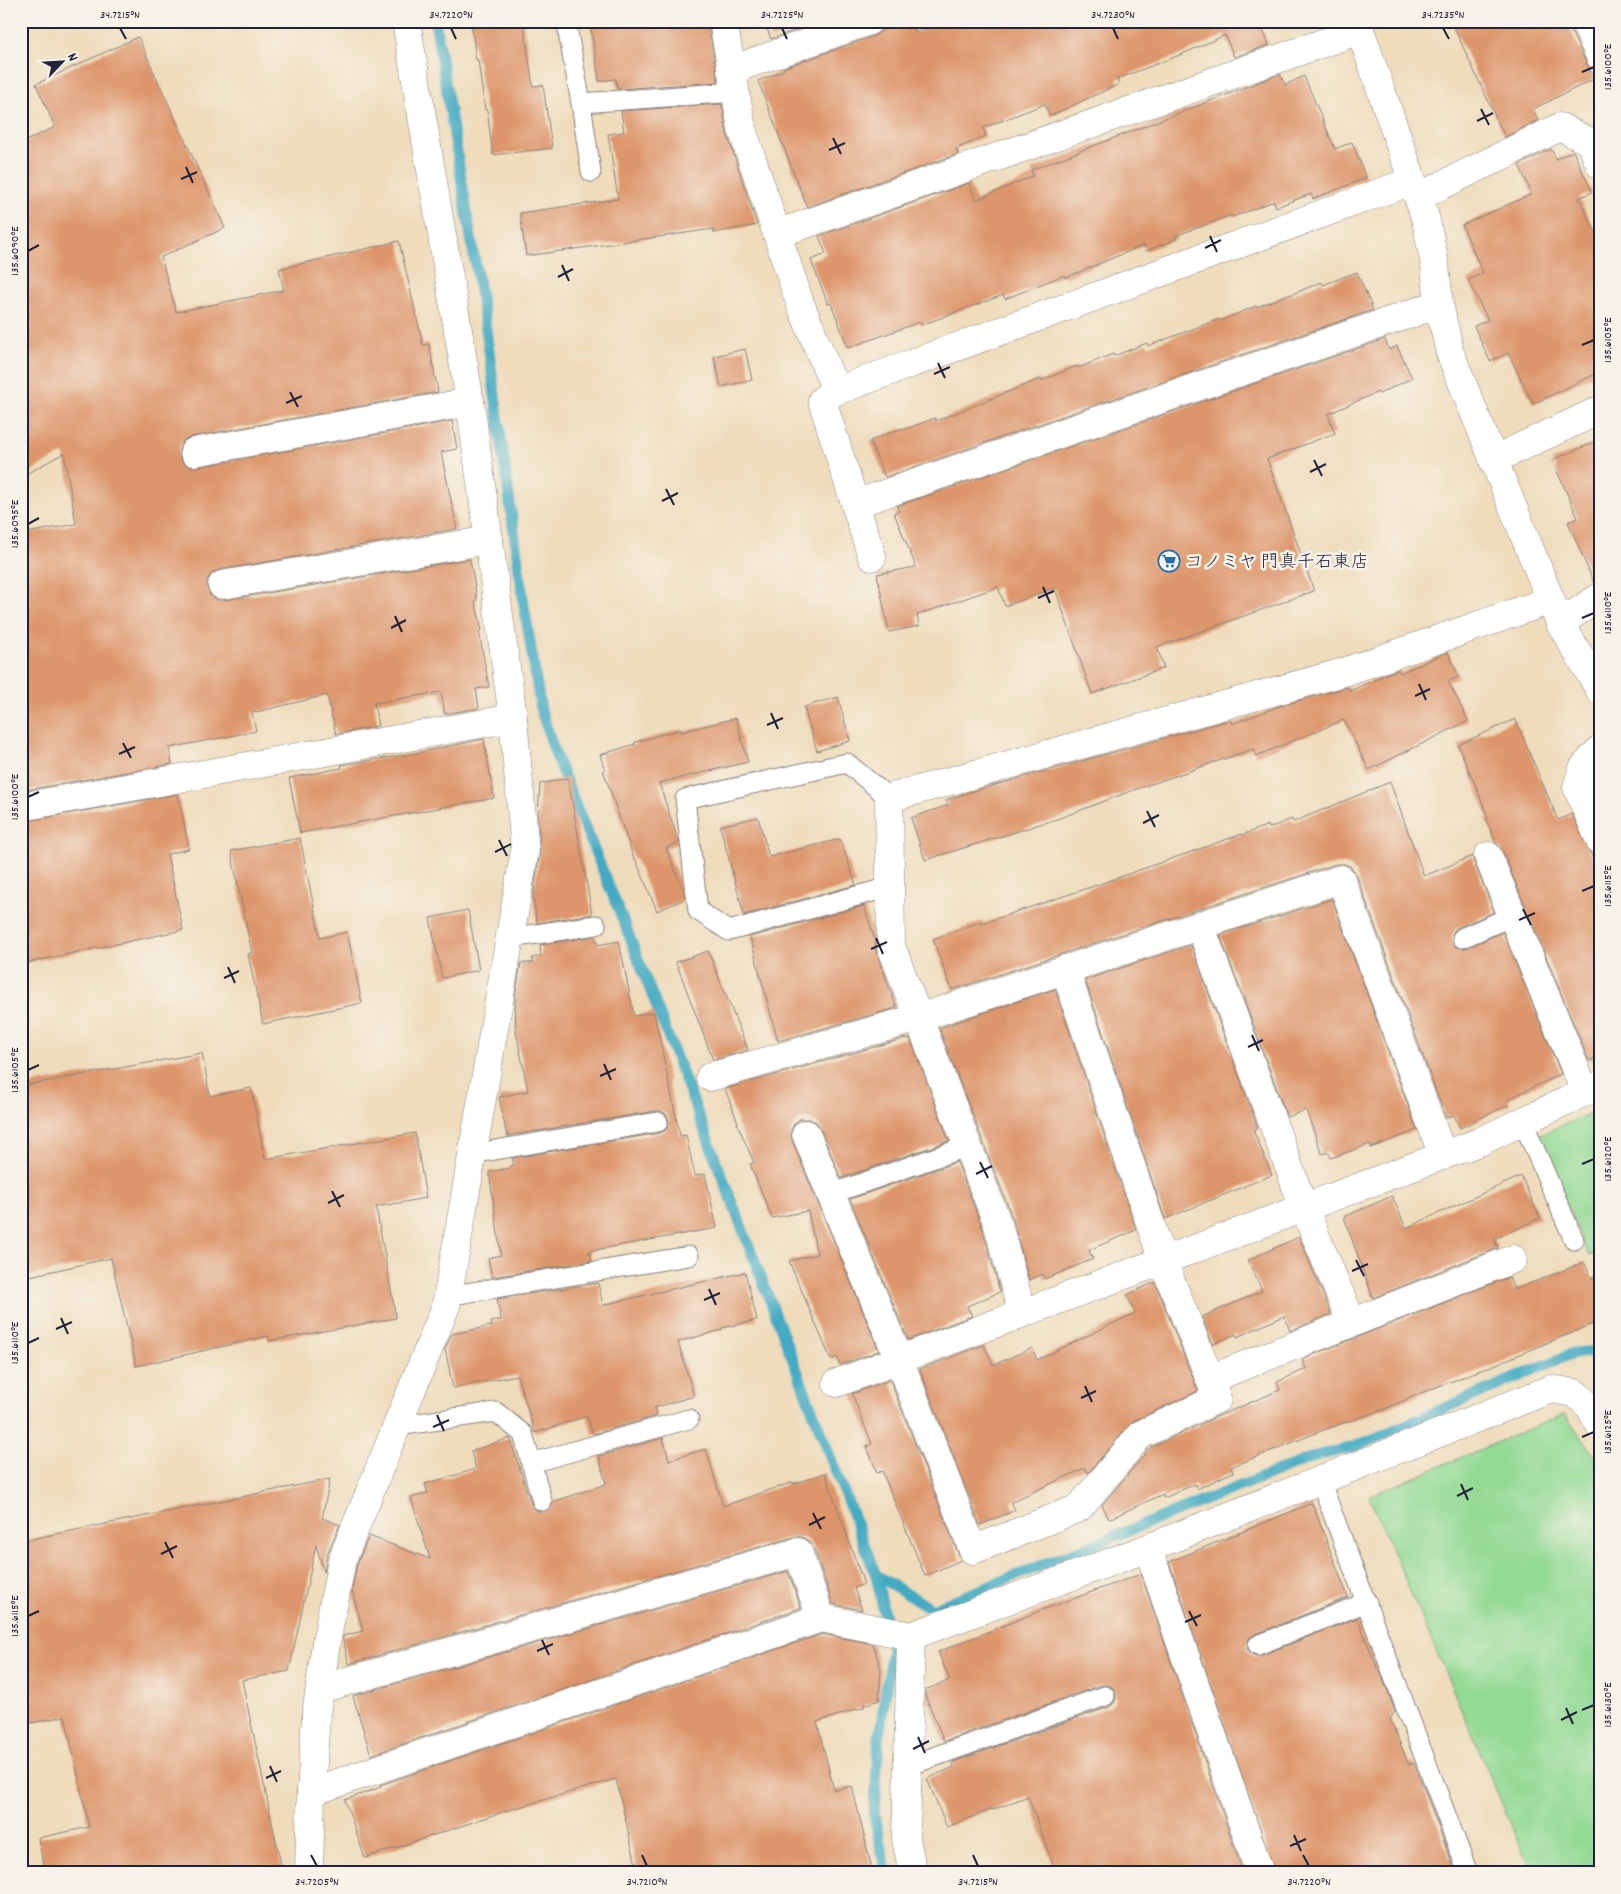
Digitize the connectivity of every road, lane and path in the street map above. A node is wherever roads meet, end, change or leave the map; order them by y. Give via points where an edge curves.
1 (406, 21) edge
2 (723, 21) edge
3 (869, 21) edge
4 (1584, 21) edge
5 (1359, 25) edge
6 (568, 33) dead end
7 (1600, 56) edge
8 (734, 81) junction
9 (581, 102) junction
10 (1600, 165) edge
11 (591, 172) dead end
12 (1415, 189) junction
13 (777, 234) junction
14 (1439, 304) junction
15 (836, 391) junction
16 (470, 402) junction
17 (1600, 410) edge
18 (194, 452) dead end
19 (1493, 460) junction
20 (855, 504) junction
21 (489, 540) junction
22 (872, 557) dead end
23 (222, 585) dead end
24 (1600, 597) edge
25 (1556, 612) junction
26 (1600, 690) edge
27 (513, 718) junction
28 (1600, 750) edge
29 (889, 798) junction
30 (21, 807) edge
31 (1600, 841) edge
32 (1488, 856) dead end
33 (890, 887) junction
34 (1512, 916) junction
35 (596, 925) dead end
36 (1200, 925) junction
37 (510, 938) junction
38 (1462, 938) dead end
39 (1065, 969) junction
40 (918, 1018) junction
41 (710, 1077) dead end
42 (1592, 1089) edge
43 (658, 1122) dead end
44 (1523, 1122) junction
45 (806, 1134) dead end
46 (968, 1146) junction
47 (472, 1154) junction
48 (1443, 1156) junction
49 (831, 1194) junction
50 (1304, 1208) junction
51 (1574, 1240) dead end
52 (689, 1256) dead end
53 (1513, 1259) dead end
54 (1163, 1261) junction
55 (448, 1296) junction
56 (1022, 1314) junction
57 (1352, 1323) junction
58 (899, 1359) junction
59 (1210, 1379) junction
60 (837, 1383) dead end
61 (689, 1419) dead end
62 (397, 1426) junction
63 (1600, 1426) edge
64 (531, 1462) junction
65 (1320, 1480) junction
66 (542, 1501) dead end
67 (1148, 1548) junction
68 (1367, 1602) junction
69 (821, 1618) junction
70 (911, 1636) junction
71 (1258, 1645) dead end
72 (320, 1689) junction
73 (1106, 1696) dead end
74 (908, 1766) junction
75 (311, 1792) junction
76 (309, 1873) edge
77 (913, 1873) edge
78 (1260, 1873) edge
79 (1468, 1873) edge

1 - 16 street
2 - 8 street
3 - 8 street
4 - 7 street
5 - 12 street
5 - 13 street
6 - 9 lane
8 - 9 lane
8 - 13 street via 742,129
9 - 11 lane
10 - 12 street via 1590,142 1560,127
12 - 14 street via 1426,220
12 - 15 street
13 - 15 street via 800,303
14 - 19 street via 1450,353
14 - 20 street
15 - 20 street via 822,400
16 - 18 street
16 - 21 street
17 - 19 street
19 - 25 street
20 - 22 street
21 - 23 street
21 - 27 street
24 - 25 street
25 - 26 street
25 - 29 street
27 - 30 street
27 - 37 street via 525,850
28 - 31 street via 1583,768 1577,787
29 - 33 street
29 - 33 lane via 847,763 685,799 698,911 729,931
32 - 34 street
33 - 40 street via 891,946
34 - 38 lane
34 - 42 street
35 - 37 lane
36 - 39 street
36 - 48 street via 1341,878
36 - 50 street
37 - 47 street
39 - 40 street
39 - 54 street
40 - 41 street
40 - 46 street
42 - 44 street
43 - 47 lane
44 - 48 street
44 - 51 lane
45 - 49 street
46 - 49 lane
46 - 56 street via 998,1224
47 - 55 street
48 - 50 street
49 - 58 street
50 - 54 street
50 - 57 street
52 - 55 lane
53 - 57 street
54 - 56 street
54 - 59 street
55 - 62 street
56 - 58 street
57 - 59 street
58 - 59 street via 973,1550 1079,1508 1140,1435 1217,1399
58 - 60 street
61 - 64 lane
62 - 64 lane via 496,1412 523,1434
62 - 72 street via 342,1560
63 - 65 street via 1590,1407 1576,1393 1552,1389
64 - 66 lane
65 - 67 street
65 - 68 lane
67 - 70 street
67 - 78 street
68 - 71 lane
68 - 79 lane
69 - 70 street
69 - 72 street via 798,1552
69 - 75 street
70 - 74 street
72 - 75 street
73 - 74 lane
74 - 77 street via 906,1839
75 - 76 street

